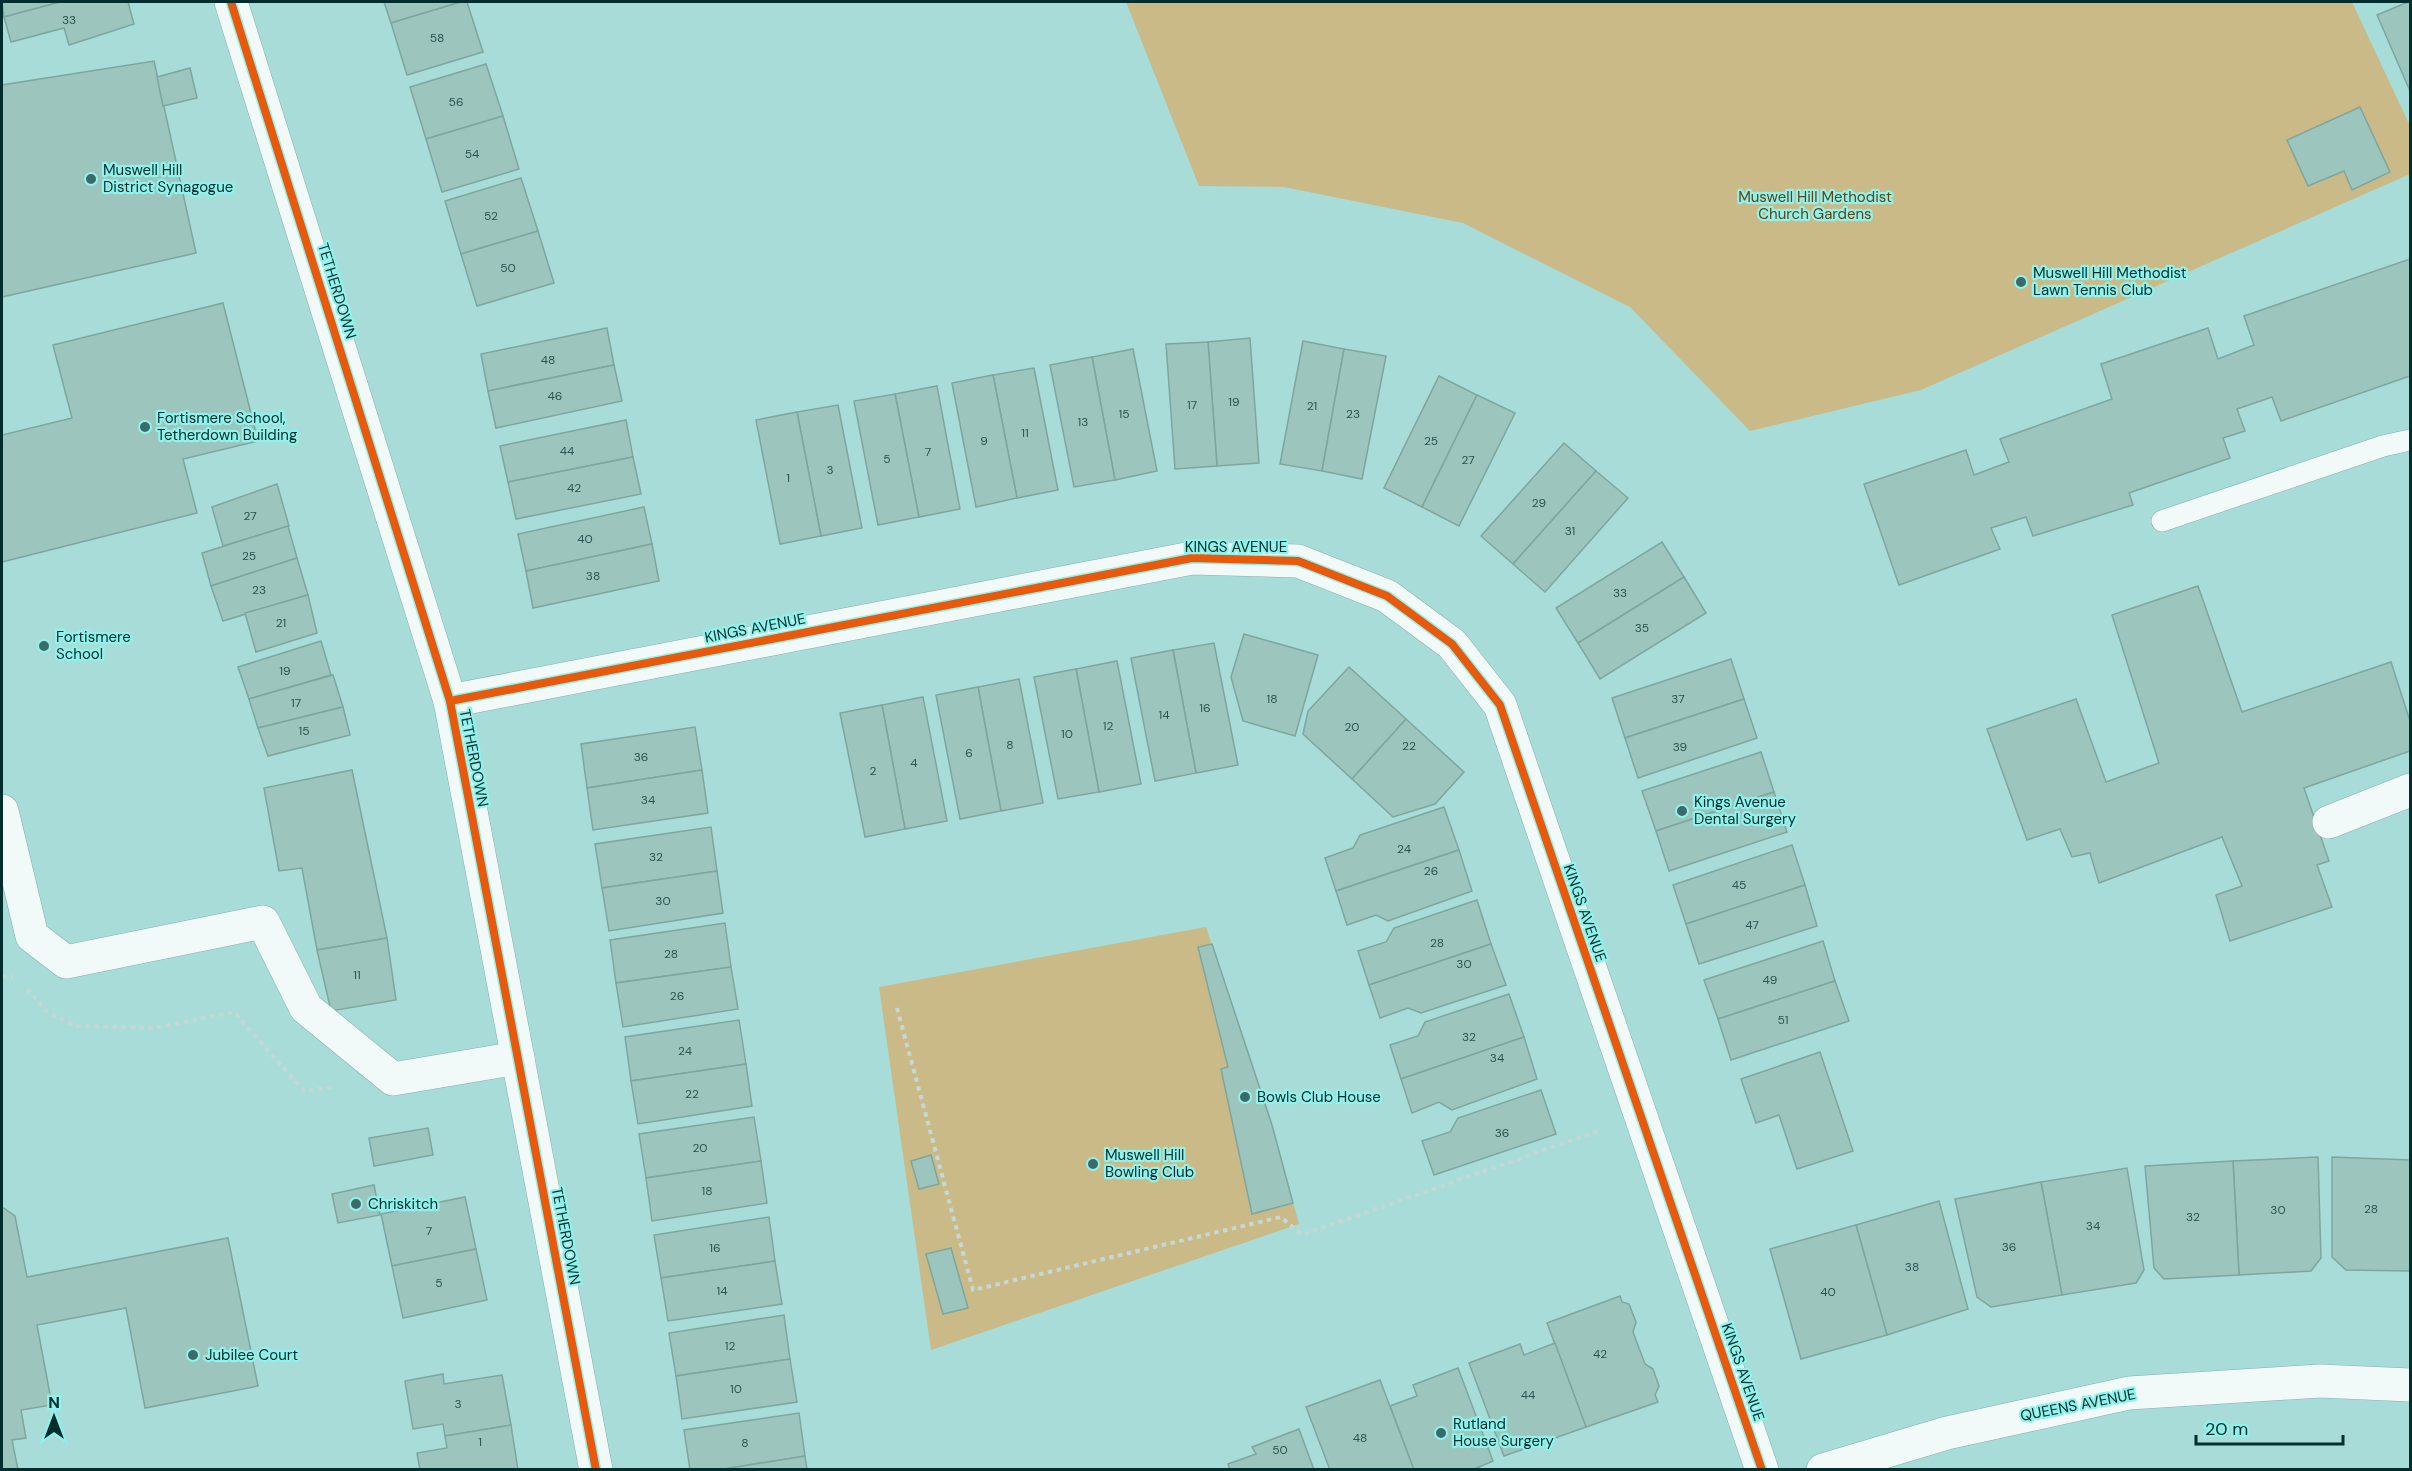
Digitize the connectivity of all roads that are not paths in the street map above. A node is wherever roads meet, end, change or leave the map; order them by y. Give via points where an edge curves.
1 (231, 2) edge
2 (2410, 440) edge
3 (2162, 521) dead end
4 (450, 701) junction
5 (2410, 790) edge
6 (2, 811) edge
7 (2329, 822) dead end
8 (518, 1058) junction
9 (2410, 1385) edge
10 (596, 1470) edge
11 (1762, 1470) edge
12 (1823, 1470) edge

1 - 4 street, TETHERDOWN
2 - 3 lane
4 - 8 street, TETHERDOWN
4 - 11 street, KINGS AVENUE via 1192,558 1298,561 1387,596 1452,644 1500,705
5 - 7 street
6 - 8 street via 32,936 66,962 263,922 306,1008 393,1078
8 - 10 street, TETHERDOWN
9 - 12 street, QUEENS AVENUE via 2320,1381 2129,1393 1947,1433

